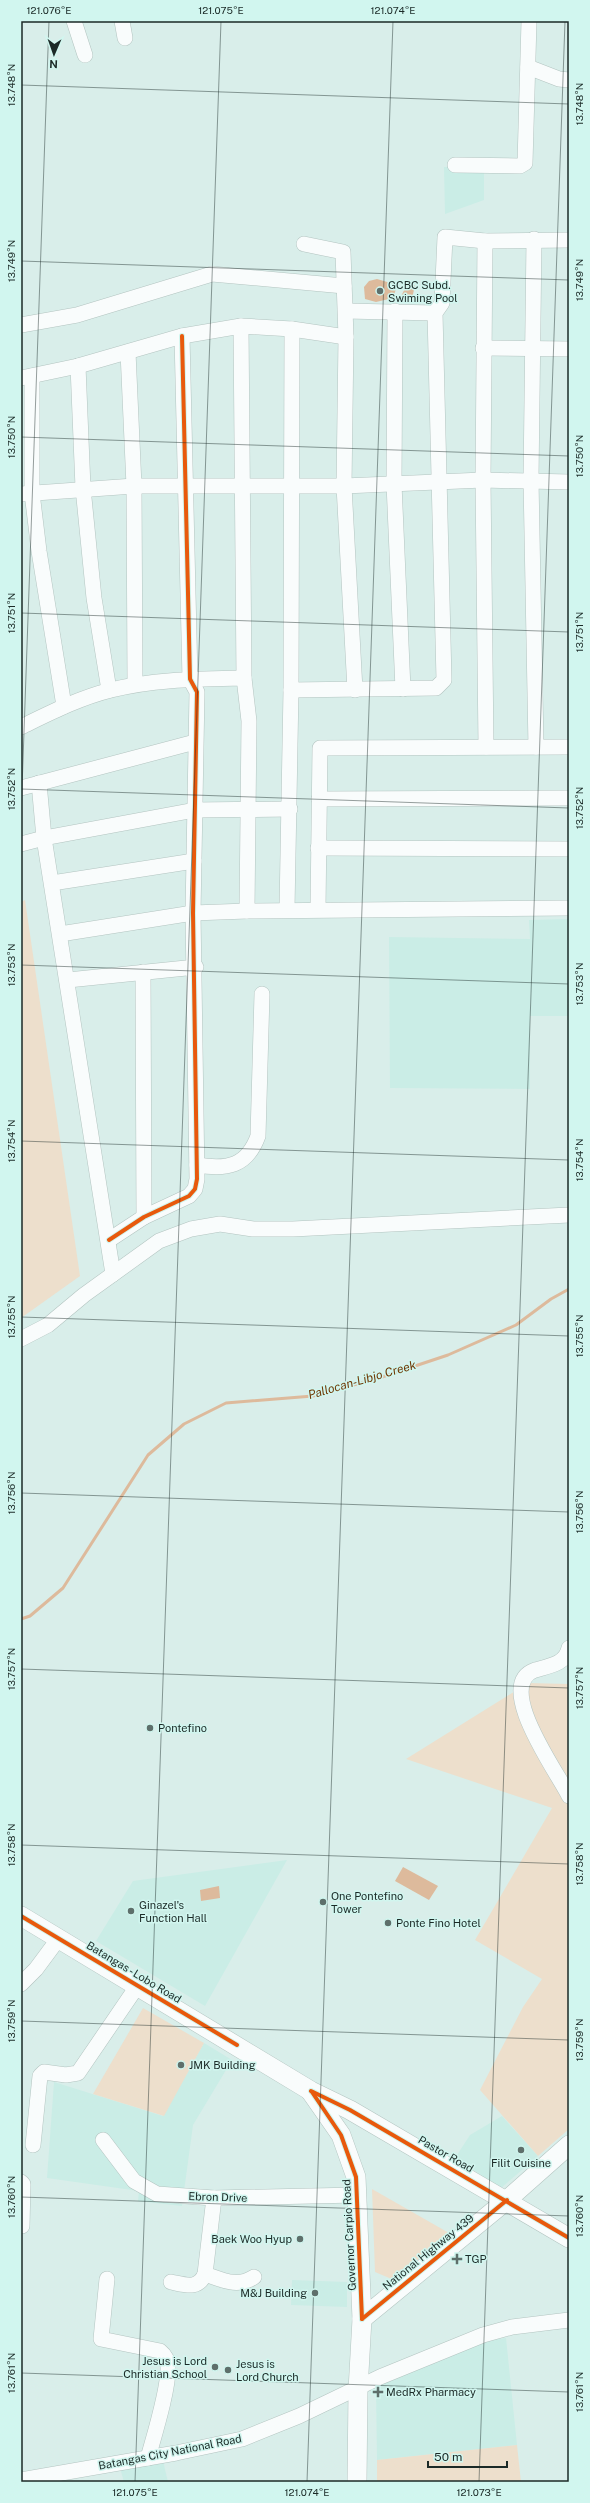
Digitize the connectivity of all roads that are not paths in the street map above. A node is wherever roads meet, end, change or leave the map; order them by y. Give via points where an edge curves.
1 (74, 21) edge
2 (122, 21) edge
3 (529, 21) edge
4 (125, 38) dead end
5 (85, 55) dead end
6 (528, 67) junction
7 (569, 80) edge
8 (455, 165) dead end
9 (534, 239) junction
10 (485, 240) junction
11 (569, 240) edge
12 (304, 244) dead end
13 (344, 286) junction
14 (346, 311) junction
15 (395, 311) junction
16 (435, 313) junction
17 (21, 324) edge
18 (241, 326) junction
19 (292, 329) junction
20 (182, 336) junction
21 (346, 337) junction
22 (483, 348) junction
23 (532, 348) junction
24 (569, 349) edge
25 (128, 352) junction
26 (78, 366) junction
27 (26, 377) edge
28 (483, 480) junction
29 (531, 480) junction
30 (438, 482) junction
31 (569, 482) edge
32 (241, 484) junction
33 (394, 484) junction
34 (134, 486) junction
35 (186, 486) junction
36 (291, 486) junction
37 (344, 486) junction
38 (83, 488) junction
39 (27, 493) edge
40 (244, 678) junction
41 (190, 679) junction
42 (135, 684) junction
43 (403, 689) junction
44 (109, 690) junction
45 (291, 690) junction
46 (355, 690) junction
47 (64, 706) junction
48 (21, 727) edge
49 (195, 742) junction
50 (569, 746) edge
51 (486, 747) junction
52 (536, 747) junction
53 (39, 783) junction
54 (21, 788) edge
55 (569, 798) edge
56 (319, 799) junction
57 (290, 809) junction
58 (195, 810) junction
59 (247, 811) junction
60 (44, 838) junction
61 (21, 844) edge
62 (318, 848) junction
63 (569, 848) edge
64 (194, 861) junction
65 (52, 884) junction
66 (569, 908) edge
67 (286, 909) junction
68 (318, 909) junction
69 (247, 910) junction
70 (194, 913) junction
71 (60, 934) junction
72 (196, 967) junction
73 (143, 972) junction
74 (68, 980) junction
75 (262, 994) dead end
76 (197, 1164) junction
77 (569, 1216) edge
78 (144, 1217) junction
79 (109, 1240) junction
80 (113, 1274) junction
81 (21, 1339) edge
82 (569, 1648) edge
83 (569, 1796) edge
84 (21, 1916) edge
85 (59, 1938) junction
86 (21, 1984) edge
87 (138, 1985) junction
88 (311, 2091) junction
89 (103, 2140) dead end
90 (33, 2145) dead end
91 (569, 2145) edge
92 (21, 2182) edge
93 (357, 2195) junction
94 (214, 2198) junction
95 (507, 2200) junction
96 (22, 2226) edge
97 (569, 2238) edge
98 (205, 2274) junction
99 (254, 2277) dead end
100 (107, 2279) dead end
101 (172, 2282) dead end
102 (362, 2319) junction
103 (569, 2320) edge
104 (358, 2390) junction
105 (148, 2458) junction
106 (21, 2480) edge
107 (357, 2482) edge

1 - 5 street
2 - 4 street
3 - 6 street
6 - 7 street via 559,79
6 - 8 street via 525,163 520,166
9 - 10 street
9 - 11 street
9 - 23 street
10 - 16 street via 445,237 442,303
10 - 22 street
12 - 13 street via 343,252
13 - 14 street
13 - 17 street via 212,274 77,315
14 - 15 street
14 - 21 street
15 - 16 street
15 - 33 street
16 - 30 street
18 - 19 street
18 - 20 street
18 - 32 street
19 - 21 street
19 - 36 street
20 - 25 street
20 - 35 street
21 - 37 street
22 - 23 street
22 - 28 street
23 - 24 street
23 - 29 street
25 - 26 street
25 - 34 street
26 - 27 street
26 - 38 street
27 - 39 street
28 - 29 street
28 - 30 street
28 - 51 street
29 - 31 street
29 - 52 street
30 - 33 street
30 - 43 street via 444,680 436,688
32 - 35 street
32 - 36 street
32 - 40 street
33 - 37 street
33 - 43 street
34 - 35 street
34 - 38 street
34 - 42 street
35 - 41 street
36 - 37 street
36 - 45 street
37 - 46 street
38 - 39 street
38 - 44 street via 94,598
39 - 47 street
40 - 41 street
40 - 59 street via 249,721
41 - 42 street
41 - 49 street via 197,692
42 - 44 street
43 - 46 street
44 - 47 street
45 - 46 street
45 - 57 street
47 - 48 street
49 - 53 street
49 - 58 street
50 - 52 street
51 - 52 street
51 - 56 street via 320,748
53 - 54 street
53 - 60 street
55 - 56 street
56 - 62 street
57 - 59 street
57 - 67 street
58 - 59 street
58 - 60 street
58 - 64 street
59 - 69 street
60 - 61 street
60 - 65 street
62 - 63 street
62 - 68 street
64 - 65 street
64 - 70 street
65 - 71 street
66 - 68 street
67 - 68 street
67 - 69 street
69 - 70 street
70 - 71 street
70 - 72 street
71 - 74 street
72 - 73 street
72 - 76 street
73 - 74 street
73 - 78 street
74 - 79 street
75 - 76 street via 258,1136 253,1151 233,1166 208,1167
76 - 78 street via 197,1180 190,1196
77 - 80 street via 349,1225 293,1230 253,1229 220,1224 190,1229 159,1241
78 - 79 street
79 - 80 street
80 - 81 street via 48,1325
82 - 83 street via 567,1656 560,1662 530,1672 522,1682 519,1696 530,1725
84 - 85 main road, Batangas - Lobo Road
85 - 86 street via 36,1969
85 - 87 main road, Batangas - Lobo Road
87 - 88 main road, Batangas - Lobo Road
87 - 90 street via 78,2073 66,2075 44,2072 40,2076
88 - 93 main road, Governor Carpio Road via 341,2135 356,2177
88 - 95 main road, Pastor Road via 350,2110
89 - 94 street, Ebron Drive via 126,2173 145,2189 157,2194
91 - 95 main road, National Highway 439
92 - 96 street
93 - 94 street, Ebron Drive
93 - 102 main road, Governor Carpio Road
94 - 98 street
95 - 97 main road, Pastor Road
95 - 102 main road, National Highway 439
98 - 99 street via 234,2284
98 - 101 street via 202,2280 192,2286
100 - 105 street via 101,2339 160,2351 167,2360 162,2401
102 - 104 main road, Governor Carpio Road
103 - 104 street, Batangas City National Road via 483,2335 380,2377
104 - 105 street, Batangas City National Road via 242,2439
104 - 107 main road, Governor Carpio Road
105 - 106 street, Batangas City National Road

